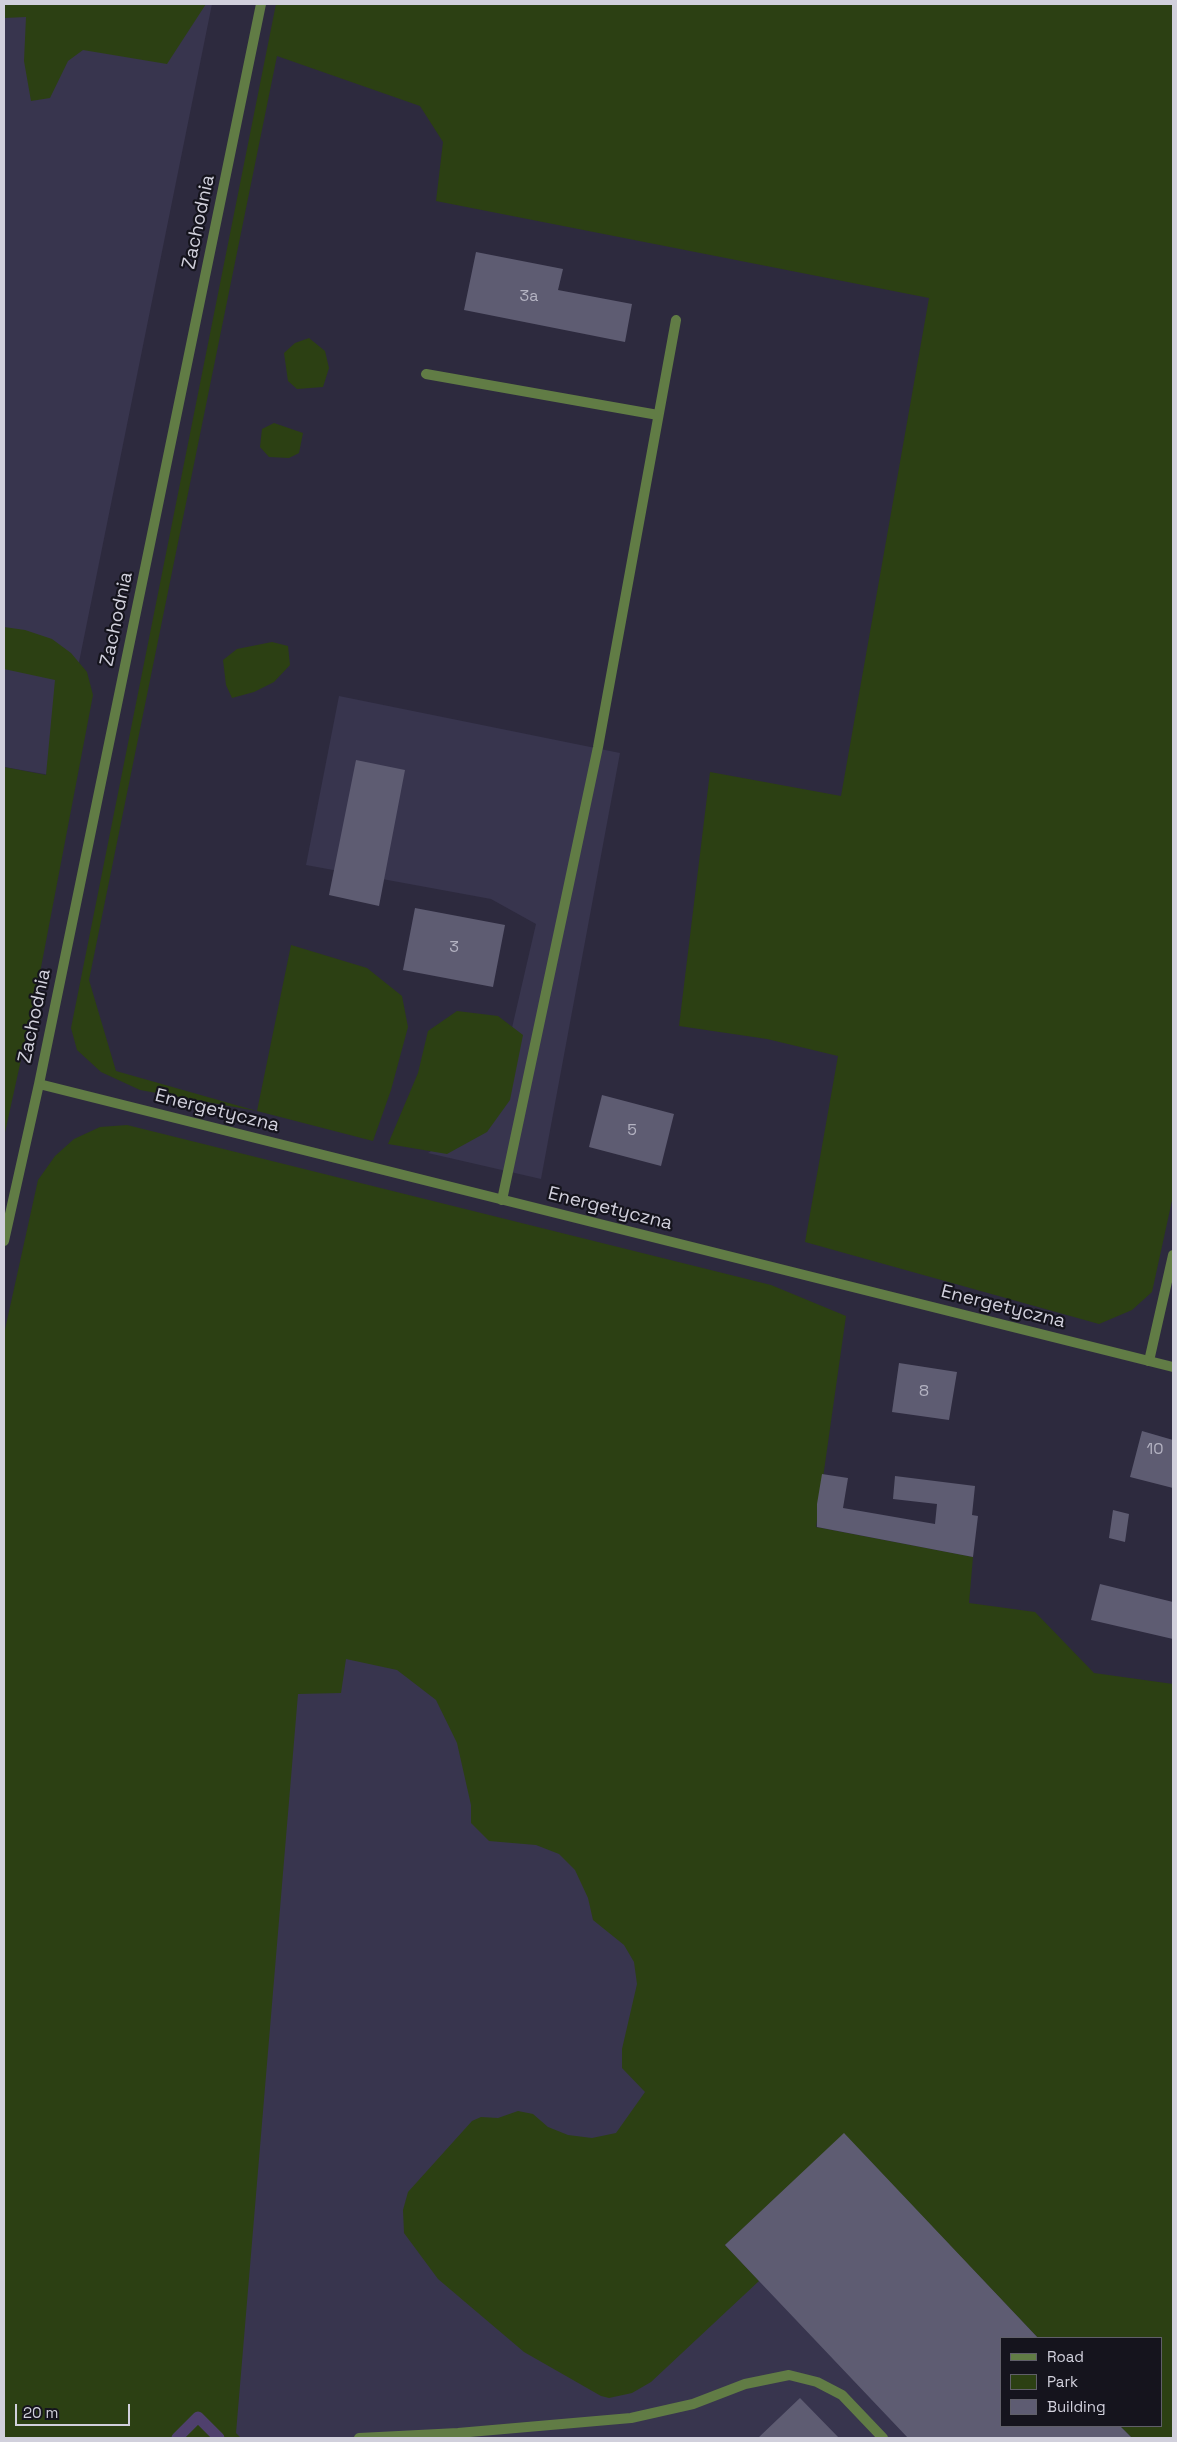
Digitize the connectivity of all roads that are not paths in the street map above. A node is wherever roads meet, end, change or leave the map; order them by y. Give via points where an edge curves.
1 (262, 4) edge
2 (676, 320) dead end
3 (426, 374) dead end
4 (658, 415) junction
5 (39, 1084) junction
6 (502, 1200) junction
7 (4, 1241) edge
8 (1173, 1255) edge
9 (1149, 1361) junction
10 (1173, 1367) edge
11 (359, 2438) edge
12 (883, 2438) edge

1 - 5 street, Zachodnia
2 - 4 street
3 - 4 street
4 - 6 street via 598,747
5 - 6 street, Energetyczna
5 - 7 street, Zachodnia
6 - 9 street, Energetyczna
8 - 9 street
9 - 10 street, Energetyczna
11 - 12 street via 631,2418 693,2404 744,2384 789,2375 817,2382 842,2395

